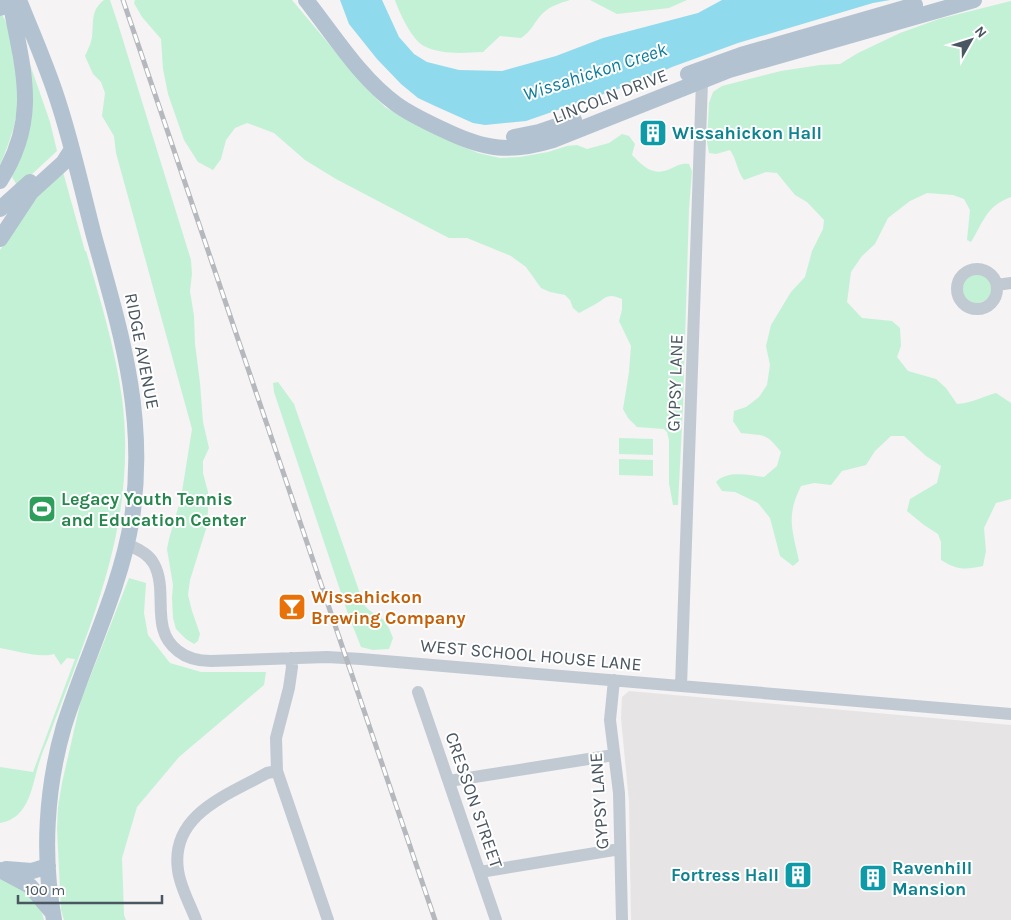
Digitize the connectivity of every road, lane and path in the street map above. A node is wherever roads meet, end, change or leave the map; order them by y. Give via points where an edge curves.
1 (10, 0) edge
2 (18, 0) edge
3 (306, 0) edge
4 (320, 0) edge
5 (932, 0) edge
6 (974, 0) edge
7 (0, 8) edge
8 (702, 81) junction
9 (72, 149) junction
10 (0, 181) edge
11 (0, 209) edge
12 (0, 239) edge
13 (1011, 283) edge
14 (997, 285) dead end
15 (127, 544) junction
16 (291, 658) junction
17 (614, 680) junction
18 (681, 686) junction
19 (418, 692) dead end
20 (1011, 714) edge
21 (614, 754) junction
22 (277, 771) junction
23 (449, 781) junction
24 (620, 849) junction
25 (0, 859) edge
26 (48, 866) junction
27 (0, 869) edge
28 (480, 872) junction
29 (54, 917) edge
30 (196, 920) edge
31 (328, 920) edge
32 (496, 920) edge
33 (622, 920) edge

1 - 10 main road via 26,98 21,134
2 - 7 main road, bridge
2 - 9 main road, RIDGE AVENUE via 51,80
3 - 8 main road, LINCOLN DRIVE via 385,96 418,118 483,146 518,148 542,143
4 - 5 main road, LINCOLN DRIVE via 372,65 404,96 477,132 507,137 528,135 562,124 741,55
6 - 8 main road, LINCOLN DRIVE via 748,64
8 - 18 street, GYPSY LANE
9 - 11 main road via 60,154
9 - 12 main road via 63,163 32,192
9 - 15 main road, RIDGE AVENUE via 124,343 133,395 135,479
13 - 14 street
15 - 16 street, WEST SCHOOL HOUSE LANE via 147,555 154,564 159,576 163,630 180,653 202,661
15 - 26 main road, RIDGE AVENUE via 55,761 49,804
16 - 17 street, WEST SCHOOL HOUSE LANE via 361,659
16 - 22 street via 289,688 276,738
17 - 18 street, WEST SCHOOL HOUSE LANE
17 - 21 street, GYPSY LANE via 610,720
18 - 20 street, WEST SCHOOL HOUSE LANE
19 - 23 street, CRESSON STREET
21 - 23 street
21 - 24 street, GYPSY LANE
22 - 30 street via 267,773 208,805 184,832 178,850 178,868
22 - 31 street
23 - 28 street, CRESSON STREET
24 - 28 street
24 - 33 street, GYPSY LANE
25 - 26 main road
26 - 27 main road via 32,871
26 - 29 main road, RIDGE AVENUE
27 - 29 main road via 30,886
28 - 32 street, CRESSON STREET

